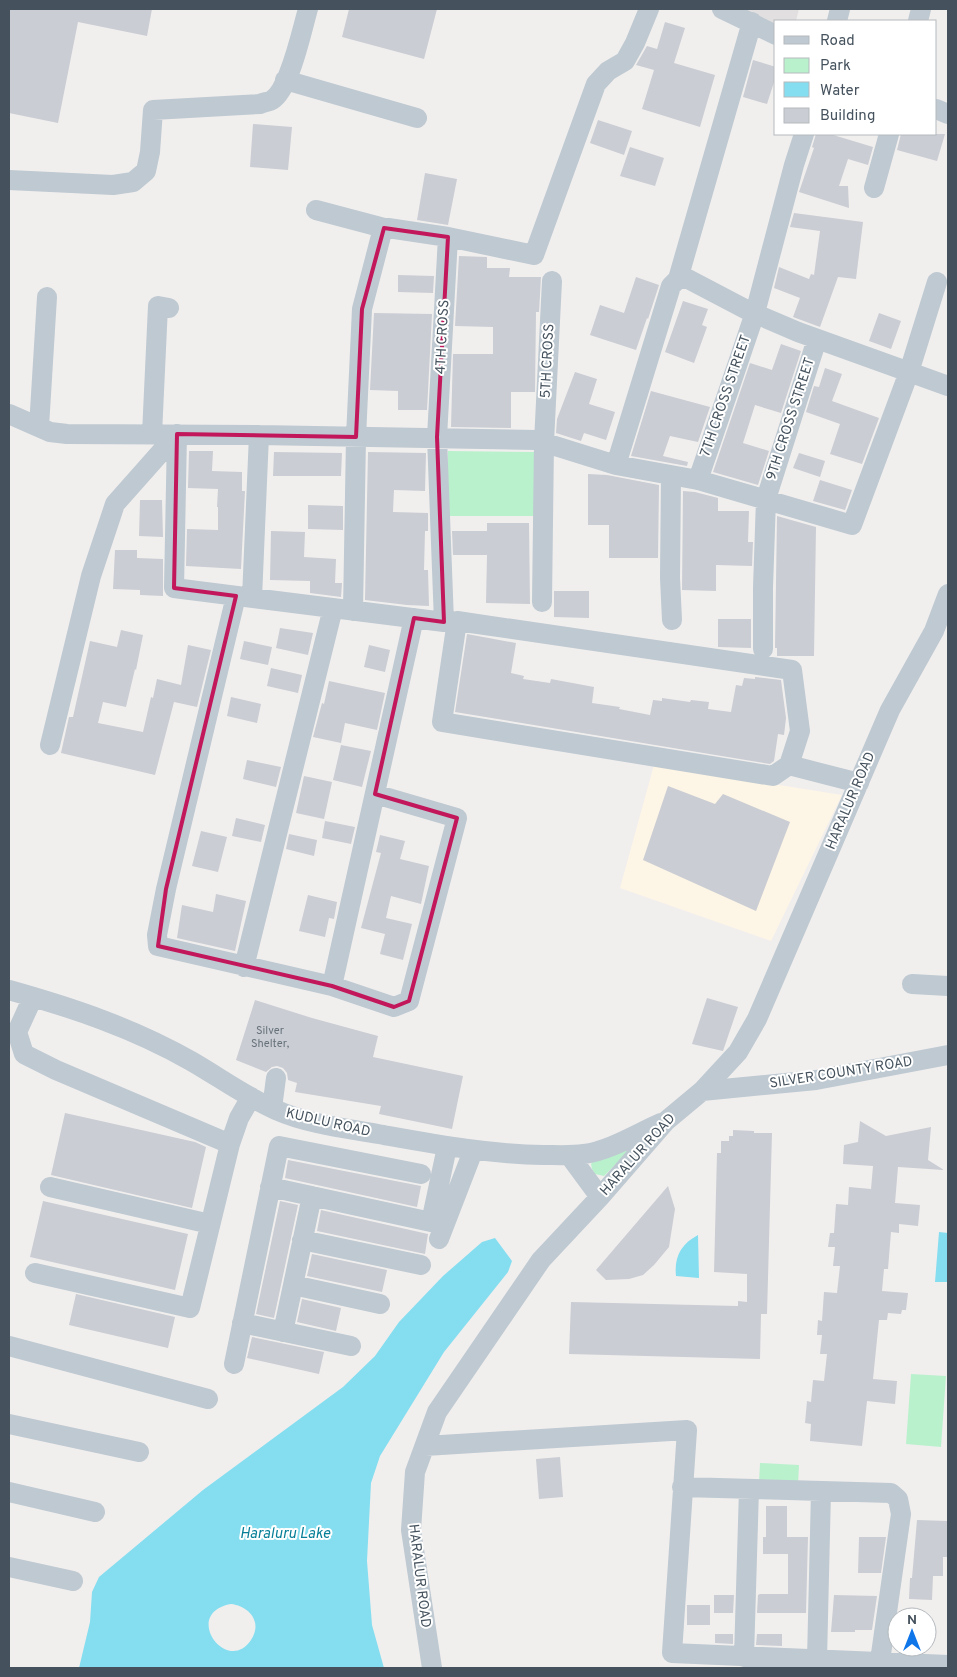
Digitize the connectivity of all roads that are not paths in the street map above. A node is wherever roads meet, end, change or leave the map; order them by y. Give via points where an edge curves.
1 (308, 9) edge
2 (649, 9) edge
3 (722, 9) edge
4 (752, 22) junction
5 (774, 34) edge
6 (285, 80) junction
7 (417, 118) dead end
8 (804, 135) edge
9 (889, 135) edge
10 (9, 180) edge
11 (874, 188) dead end
12 (316, 210) dead end
13 (384, 228) junction
14 (448, 237) junction
15 (678, 279) junction
16 (552, 281) dead end
17 (937, 282) dead end
18 (48, 297) dead end
19 (169, 308) dead end
20 (755, 313) junction
21 (817, 339) junction
22 (909, 372) junction
23 (948, 386) edge
24 (9, 414) edge
25 (39, 427) junction
26 (152, 434) junction
27 (176, 434) junction
28 (259, 435) junction
29 (356, 437) junction
30 (437, 437) junction
31 (544, 442) junction
32 (616, 465) junction
33 (671, 475) junction
34 (698, 480) junction
35 (766, 499) junction
36 (948, 594) edge
37 (244, 597) junction
38 (542, 602) dead end
39 (333, 608) junction
40 (353, 611) junction
41 (414, 618) junction
42 (672, 620) dead end
43 (763, 649) dead end
44 (50, 745) dead end
45 (789, 765) junction
46 (859, 783) junction
47 (375, 794) junction
48 (244, 967) junction
49 (912, 984) dead end
50 (332, 986) junction
51 (948, 986) edge
52 (9, 990) edge
53 (33, 997) junction
54 (948, 1055) edge
55 (276, 1078) dead end
56 (702, 1091) junction
57 (251, 1097) junction
58 (272, 1108) junction
59 (666, 1121) junction
60 (230, 1144) junction
61 (447, 1147) junction
62 (473, 1151) junction
63 (568, 1155) junction
64 (421, 1174) dead end
65 (50, 1187) dead end
66 (270, 1187) junction
67 (312, 1196) junction
68 (600, 1197) junction
69 (210, 1224) junction
70 (439, 1239) dead end
71 (302, 1240) junction
72 (421, 1265) dead end
73 (35, 1273) dead end
74 (293, 1285) junction
75 (380, 1304) dead end
76 (242, 1323) junction
77 (283, 1332) junction
78 (9, 1346) edge
79 (351, 1346) dead end
80 (234, 1364) dead end
81 (208, 1399) dead end
82 (9, 1424) edge
83 (425, 1446) junction
84 (139, 1452) dead end
85 (682, 1487) junction
86 (749, 1488) junction
87 (821, 1491) junction
88 (9, 1492) edge
89 (94, 1512) dead end
90 (9, 1567) edge
91 (73, 1581) dead end
92 (744, 1657) junction
93 (817, 1660) junction
94 (879, 1665) edge
95 (948, 1665) edge
96 (432, 1668) edge

1 - 6 street
2 - 14 street via 625,62 608,71 596,84 534,255
3 - 4 street
4 - 5 street
4 - 15 street
6 - 7 street
6 - 10 street via 273,99 260,104 153,110 146,171 133,182 113,185
8 - 20 street, 7TH CROSS STREET
9 - 11 street
12 - 13 street
13 - 14 street
13 - 29 street via 362,309
14 - 30 street, 4TH CROSS
15 - 20 street via 688,279
15 - 32 street via 671,286
16 - 31 street, 5TH CROSS
17 - 22 street
18 - 25 street
19 - 26 street via 158,306
20 - 21 street
20 - 34 street, 7TH CROSS STREET
21 - 22 street
21 - 35 street, 9TH CROSS STREET
22 - 23 street
22 - 35 street via 852,525
24 - 25 street
25 - 26 street via 68,434
26 - 27 street
27 - 28 street
27 - 37 street via 174,588
27 - 44 street via 115,504 91,576
28 - 29 street
28 - 37 street
29 - 30 street
29 - 40 street
30 - 31 street
30 - 41 street, 4TH CROSS via 444,622
31 - 32 street
31 - 38 street, 5TH CROSS
32 - 33 street
33 - 34 street
33 - 42 street
34 - 35 street
35 - 43 street, 9TH CROSS STREET
36 - 46 street, HARALUR ROAD via 934,631 890,710
37 - 39 street
37 - 48 street via 166,888 157,935 158,946
39 - 40 street
39 - 48 street
40 - 41 street
41 - 47 street
45 - 45 street via 800,730 792,670 457,621 442,722 773,776
45 - 46 street
46 - 56 street, HARALUR ROAD via 757,1019 738,1052
47 - 50 street
47 - 50 street via 457,818 409,1001 394,1007
48 - 50 street
49 - 51 street
52 - 53 street, KUDLU ROAD
53 - 57 street, KUDLU ROAD via 107,1020 146,1037
53 - 60 street via 17,1032 24,1054
54 - 56 street, SILVER COUNTY ROAD via 816,1080
55 - 58 street
56 - 59 street, HARALUR ROAD
57 - 58 street, KUDLU ROAD
57 - 60 street
58 - 61 street, KUDLU ROAD via 326,1125
59 - 63 street, KUDLU ROAD via 600,1150
59 - 68 street, HARALUR ROAD
60 - 69 street
61 - 62 street, KUDLU ROAD
61 - 67 street via 431,1222
62 - 63 street, KUDLU ROAD
62 - 70 street
63 - 68 street
64 - 66 street via 279,1146
65 - 69 street
66 - 67 street
66 - 76 street
67 - 71 street
68 - 83 street, HARALUR ROAD via 541,1260 437,1412
69 - 73 street via 190,1308
71 - 72 street
71 - 74 street
74 - 75 street
74 - 77 street
76 - 77 street
76 - 80 street
77 - 79 street
78 - 81 street
82 - 84 street
83 - 85 street via 687,1430
83 - 96 street, HARALUR ROAD via 415,1472 411,1530
85 - 86 street
85 - 92 street via 672,1653
86 - 87 street
86 - 92 street
87 - 93 street
87 - 94 street via 891,1493 898,1499 901,1514
88 - 89 street
90 - 91 street
92 - 93 street
93 - 94 street
94 - 95 street

